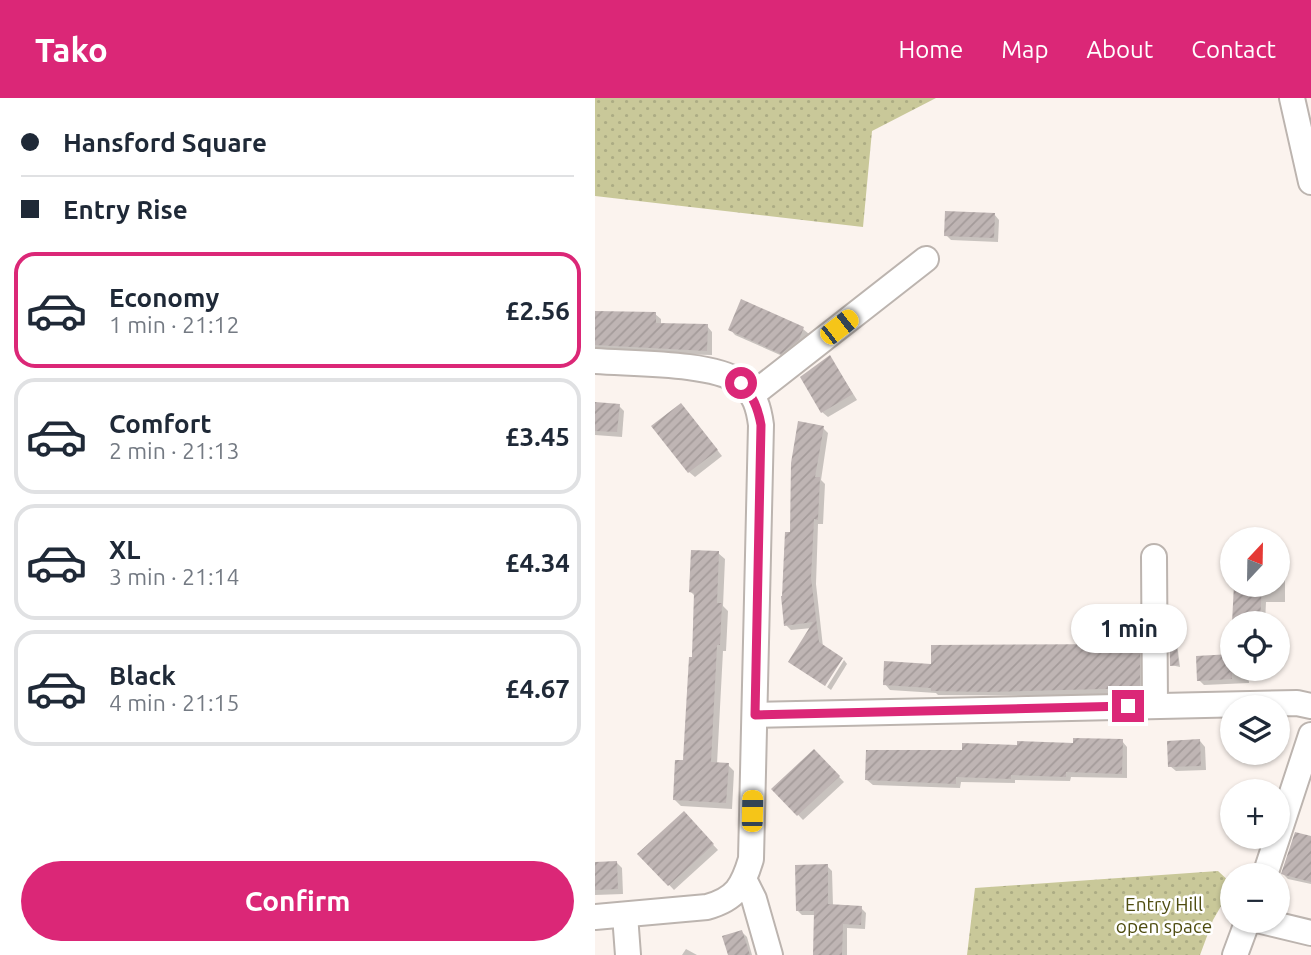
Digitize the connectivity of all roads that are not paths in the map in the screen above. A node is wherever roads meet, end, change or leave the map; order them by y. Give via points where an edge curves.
1 (1292, 98) edge
2 (1311, 182) edge
3 (926, 259) dead end
4 (595, 361) edge
5 (752, 395) junction
6 (1154, 557) dead end
7 (1155, 705) junction
8 (1311, 706) edge
9 (755, 715) junction
10 (1311, 735) edge
11 (1300, 800) edge
12 (1271, 863) edge
13 (744, 881) junction
14 (625, 915) junction
15 (595, 917) edge
16 (1290, 928) edge
17 (1243, 933) edge
18 (1311, 933) edge
19 (628, 955) edge
20 (770, 955) edge
21 (1235, 955) edge

1 - 2 street
3 - 5 street
4 - 5 street via 702,369 741,383
5 - 9 street via 761,425
6 - 7 street
7 - 8 street
7 - 9 street
9 - 13 street via 751,859
10 - 11 street
11 - 12 street
13 - 14 street via 722,903 708,907
13 - 20 street
14 - 15 street
14 - 19 street
16 - 18 street
17 - 21 street

